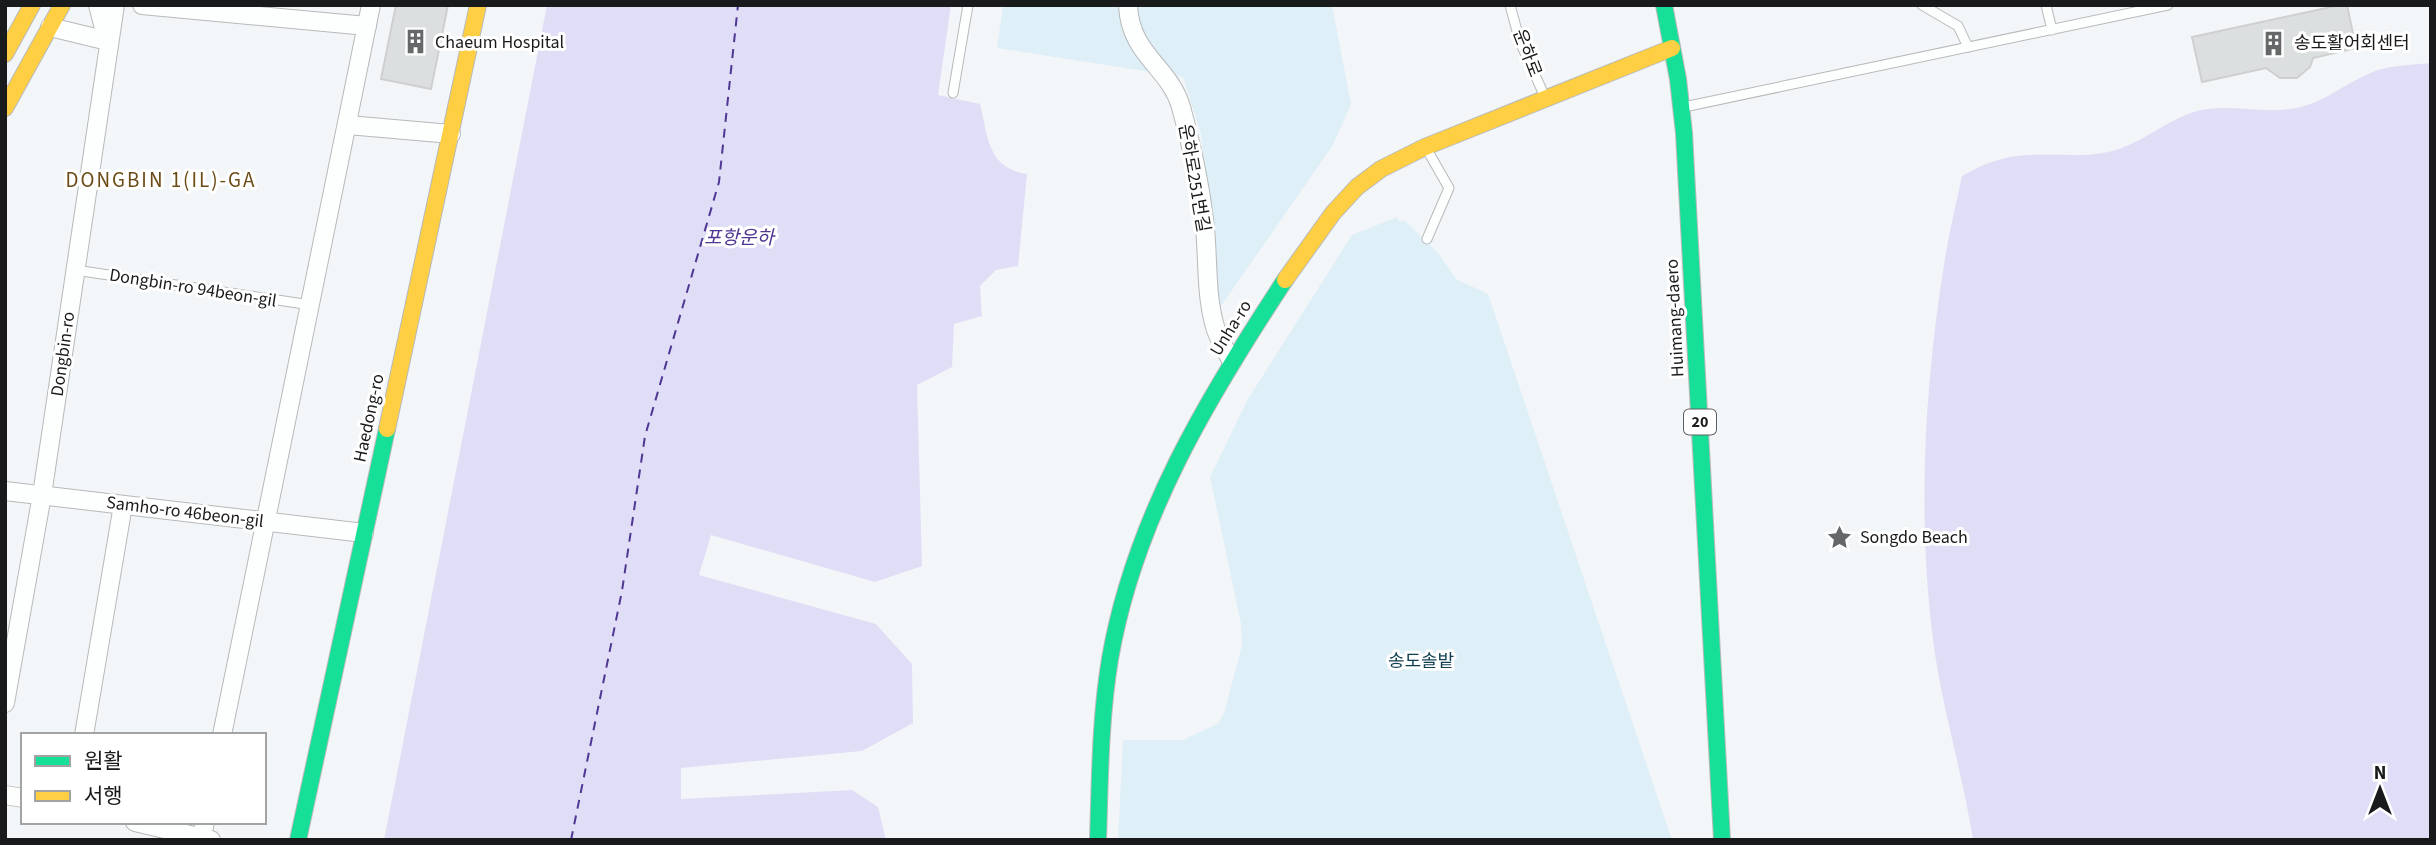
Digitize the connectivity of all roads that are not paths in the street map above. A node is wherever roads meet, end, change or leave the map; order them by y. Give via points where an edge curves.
1 (32, 5) edge
2 (62, 5) edge
3 (97, 5) edge
4 (115, 5) edge
5 (142, 5) edge
6 (371, 5) edge
7 (478, 5) edge
8 (968, 5) edge
9 (1128, 5) edge
10 (1510, 5) edge
11 (1664, 5) edge
12 (1923, 5) edge
13 (2046, 5) edge
14 (2168, 5) edge
15 (367, 26) junction
16 (50, 27) junction
17 (2052, 30) junction
18 (108, 41) junction
19 (1968, 47) junction
20 (1672, 48) junction
21 (5, 54) edge
22 (953, 93) dead end
23 (1546, 99) junction
24 (5, 108) edge
25 (1682, 108) junction
26 (348, 125) junction
27 (451, 134) junction
28 (1425, 147) junction
29 (1427, 239) dead end
30 (75, 270) junction
31 (311, 305) junction
32 (1232, 362) junction
33 (5, 491) edge
34 (42, 495) junction
35 (123, 505) junction
36 (266, 522) junction
37 (364, 533) junction
38 (5, 703) edge
39 (84, 733) edge
40 (222, 733) edge
41 (146, 824) edge
42 (204, 835) edge
43 (298, 840) edge
44 (1098, 840) edge
45 (1722, 840) edge

1 - 21 street
2 - 16 street
3 - 18 street, Dongbin-ro
4 - 18 street
5 - 15 street
6 - 15 street
7 - 27 street, Haedong-ro
8 - 22 lane
9 - 32 street, 운하로251번길 via 1134,37 1182,110 1204,224 1213,318
10 - 23 lane, 운하로 via 1520,42
11 - 20 street, Huimang-daero / 20
12 - 19 lane via 1958,26
13 - 17 lane
14 - 17 lane
15 - 26 street
16 - 18 street
16 - 24 street
17 - 19 lane
18 - 30 street, Dongbin-ro
19 - 25 lane
20 - 23 street, Unha-ro
20 - 25 street, Huimang-daero / 20
23 - 28 street, Unha-ro
25 - 45 street, Huimang-daero / 20
26 - 27 street
26 - 31 street
27 - 37 street, Haedong-ro
28 - 29 lane via 1449,188
28 - 32 street, Unha-ro via 1378,172 1344,201
30 - 31 lane, Dongbin-ro 94beon-gil
30 - 34 street, Dongbin-ro
31 - 36 street
32 - 44 street, Unha-ro via 1169,472 1121,608 1106,692
33 - 34 street, Samho-ro 46beon-gil
34 - 35 street, Samho-ro 46beon-gil
34 - 38 street, Dongbin-ro
35 - 36 street, Samho-ro 46beon-gil
35 - 39 street
36 - 37 street, Samho-ro 46beon-gil
36 - 40 street
37 - 43 street, Haedong-ro
41 - 42 street

